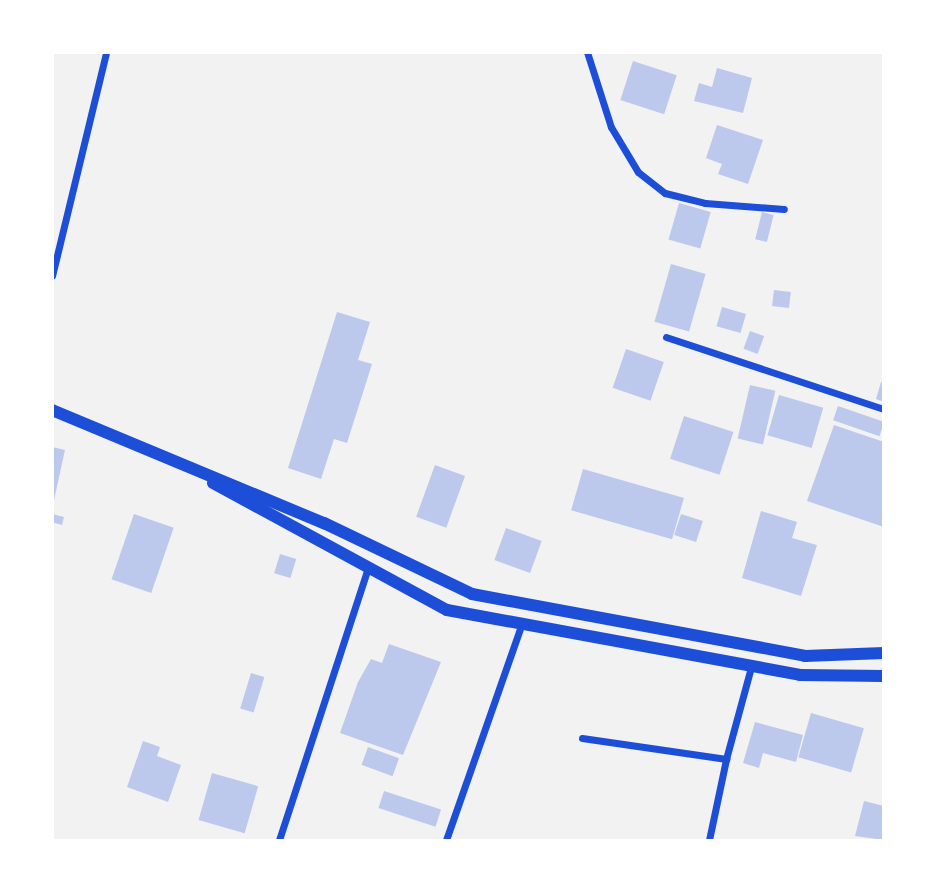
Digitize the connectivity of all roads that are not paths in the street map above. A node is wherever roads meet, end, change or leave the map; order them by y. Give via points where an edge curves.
1 (106, 52) edge
2 (587, 52) edge
3 (784, 209) dead end
4 (52, 276) edge
5 (666, 337) dead end
6 (884, 409) edge
7 (52, 410) edge
8 (148, 448) junction
9 (368, 567) junction
10 (521, 625) junction
11 (884, 653) edge
12 (751, 667) junction
13 (884, 677) edge
14 (582, 738) dead end
15 (726, 758) junction
16 (279, 841) edge
17 (446, 841) edge
18 (709, 841) edge

1 - 4 street
2 - 3 street via 611,127 638,172 665,193 705,203
5 - 6 street
7 - 8 street
8 - 9 street
8 - 11 street via 472,594 805,656
9 - 10 street via 447,610
9 - 16 street
10 - 12 street
10 - 17 street
12 - 13 street
12 - 15 street
14 - 15 street
15 - 18 street

